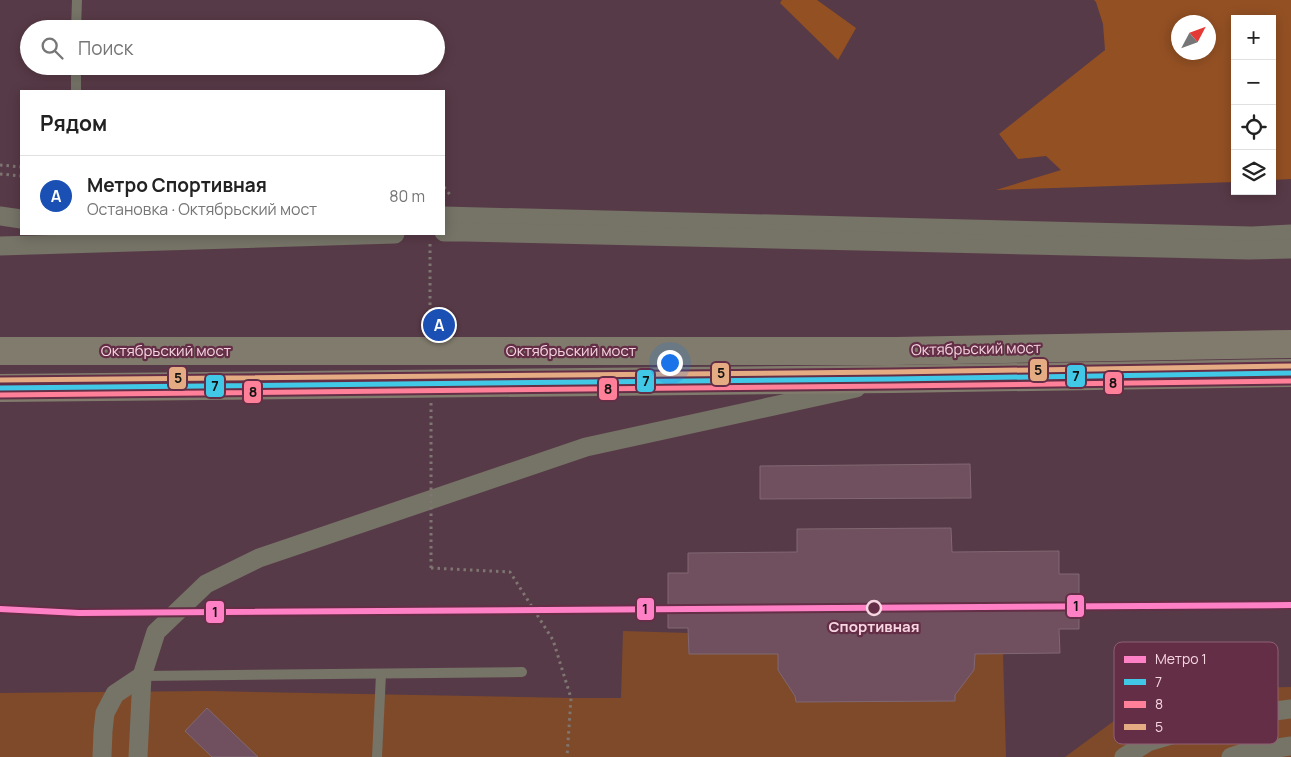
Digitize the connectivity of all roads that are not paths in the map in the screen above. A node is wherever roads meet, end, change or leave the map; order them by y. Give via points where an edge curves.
1 (76, 0) edge
2 (76, 20) edge
3 (76, 75) edge
4 (76, 90) edge
5 (0, 216) edge
6 (445, 216) edge
7 (20, 219) edge
8 (1291, 234) edge
9 (362, 235) edge
10 (437, 238) edge
11 (0, 246) edge
12 (1291, 249) edge
13 (1291, 344) edge
14 (0, 350) edge
15 (1291, 373) edge
16 (898, 379) junction
17 (0, 388) edge
18 (522, 672) dead end
19 (382, 674) junction
20 (142, 676) junction
21 (1291, 709) edge
22 (1278, 711) edge
23 (1145, 744) edge
24 (1291, 746) edge
25 (102, 757) edge
26 (138, 757) edge
27 (378, 757) edge
28 (1124, 757) edge
29 (1231, 757) edge

1 - 2 lane
3 - 4 lane
5 - 7 street
6 - 8 street via 1252,236
9 - 11 street
10 - 12 street via 465,232
13 - 14 main road, Октябрьский мост via 895,351
15 - 16 main road, Октябрьский мост
16 - 17 main road, Октябрьский мост
16 - 20 street via 586,447 259,558 206,584 156,632
18 - 19 lane
19 - 20 lane
19 - 27 lane
20 - 25 street via 115,694 105,713
20 - 26 street
21 - 22 street
23 - 28 street
24 - 29 street

